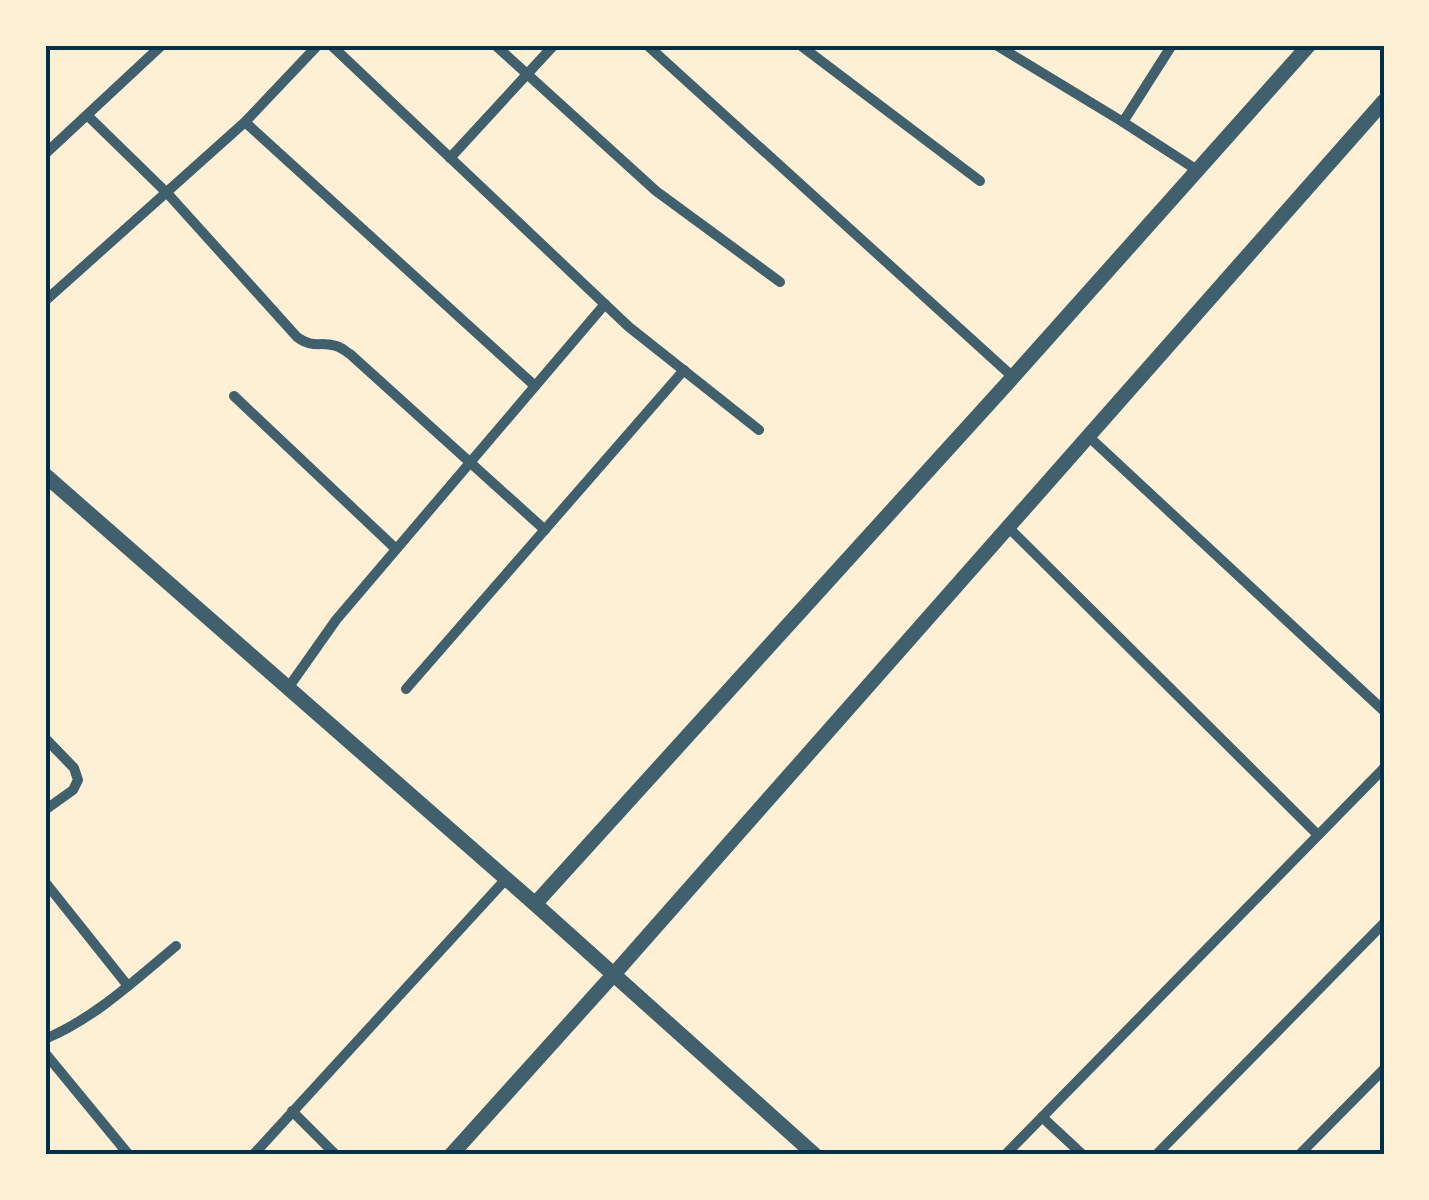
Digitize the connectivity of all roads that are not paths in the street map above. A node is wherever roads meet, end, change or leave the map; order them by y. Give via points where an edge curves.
1 (162, 45) edge
2 (318, 45) edge
3 (331, 45) edge
4 (495, 45) edge
5 (554, 45) edge
6 (647, 45) edge
7 (800, 45) edge
8 (996, 45) edge
9 (1172, 45) edge
10 (1309, 45) edge
11 (528, 76) junction
12 (1384, 101) edge
13 (88, 116) junction
14 (245, 122) junction
15 (1123, 122) junction
16 (45, 154) edge
17 (450, 158) junction
18 (1197, 170) junction
19 (980, 181) dead end
20 (168, 194) junction
21 (780, 282) dead end
22 (45, 301) edge
23 (605, 304) junction
24 (684, 370) junction
25 (1013, 377) junction
26 (535, 386) junction
27 (234, 396) dead end
28 (759, 430) dead end
29 (1088, 436) junction
30 (469, 464) junction
31 (45, 475) edge
32 (1008, 527) junction
33 (545, 530) junction
34 (396, 548) junction
35 (288, 688) junction
36 (406, 690) dead end
37 (1384, 711) edge
38 (45, 738) edge
39 (1384, 768) edge
40 (45, 810) edge
41 (1318, 834) junction
42 (506, 878) junction
43 (45, 882) edge
44 (535, 904) junction
45 (1384, 923) edge
46 (176, 946) dead end
47 (614, 974) junction
48 (128, 986) junction
49 (45, 1039) edge
50 (45, 1053) edge
51 (1384, 1070) edge
52 (292, 1111) junction
53 (1042, 1118) junction
54 (130, 1155) edge
55 (253, 1155) edge
56 (336, 1155) edge
57 (452, 1155) edge
58 (815, 1155) edge
59 (1006, 1155) edge
60 (1083, 1155) edge
61 (1156, 1155) edge
62 (1299, 1155) edge

1 - 13 street
2 - 14 street
3 - 17 street
4 - 11 street
5 - 11 street
6 - 25 street
7 - 19 street
8 - 15 street
9 - 15 street
10 - 18 street
11 - 17 street
11 - 21 street via 656,191
12 - 29 street
13 - 16 street
13 - 20 street
14 - 20 street
14 - 26 street
15 - 18 street
17 - 23 street
18 - 25 street
20 - 22 street
20 - 30 street via 298,336 350,354
23 - 24 street
23 - 26 street
24 - 28 street
24 - 33 street
25 - 44 street
26 - 30 street
27 - 34 street
29 - 32 street
29 - 37 street
30 - 33 street
30 - 34 street
31 - 35 street
32 - 41 street
32 - 47 street
33 - 36 street
34 - 35 street
35 - 42 street
38 - 40 street via 78,780
39 - 41 street
41 - 53 street
42 - 44 street
42 - 52 street
43 - 48 street
44 - 47 street
45 - 61 street
46 - 48 street
47 - 57 street
47 - 58 street
48 - 49 street
50 - 54 street
51 - 62 street
52 - 55 street
52 - 56 street
53 - 59 street
53 - 60 street

